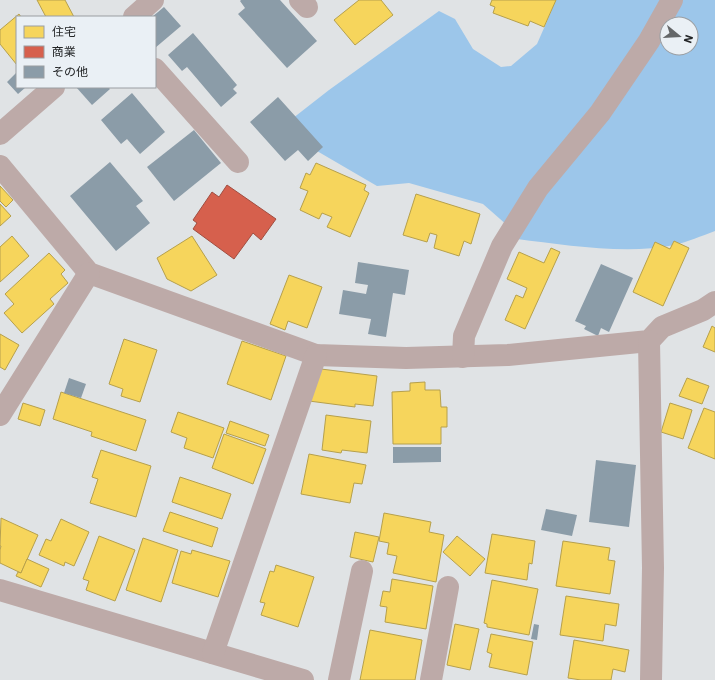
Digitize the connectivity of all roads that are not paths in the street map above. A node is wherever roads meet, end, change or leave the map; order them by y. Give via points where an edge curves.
1 (153, 0) edge
2 (672, 0) edge
3 (135, 16) edge
4 (156, 70) edge
5 (53, 88) edge
6 (0, 134) edge
7 (238, 162) dead end
8 (0, 166) edge
9 (89, 273) junction
10 (715, 302) edge
11 (649, 341) junction
12 (316, 355) junction
13 (463, 356) junction
14 (0, 416) edge
15 (362, 571) dead end
16 (448, 587) dead end
17 (0, 590) edge
18 (214, 653) junction
19 (303, 680) edge
20 (339, 680) edge
21 (431, 680) edge
22 (652, 680) edge

1 - 3 street
2 - 13 street via 649,40 600,113 538,188 502,246 464,336
4 - 7 street
5 - 6 street
8 - 9 street
9 - 12 street
9 - 14 street
10 - 11 street via 703,310 662,327
11 - 13 street via 508,355
11 - 22 street
12 - 13 street via 406,358
12 - 18 street
15 - 20 street
16 - 21 street
17 - 18 street
18 - 19 street

